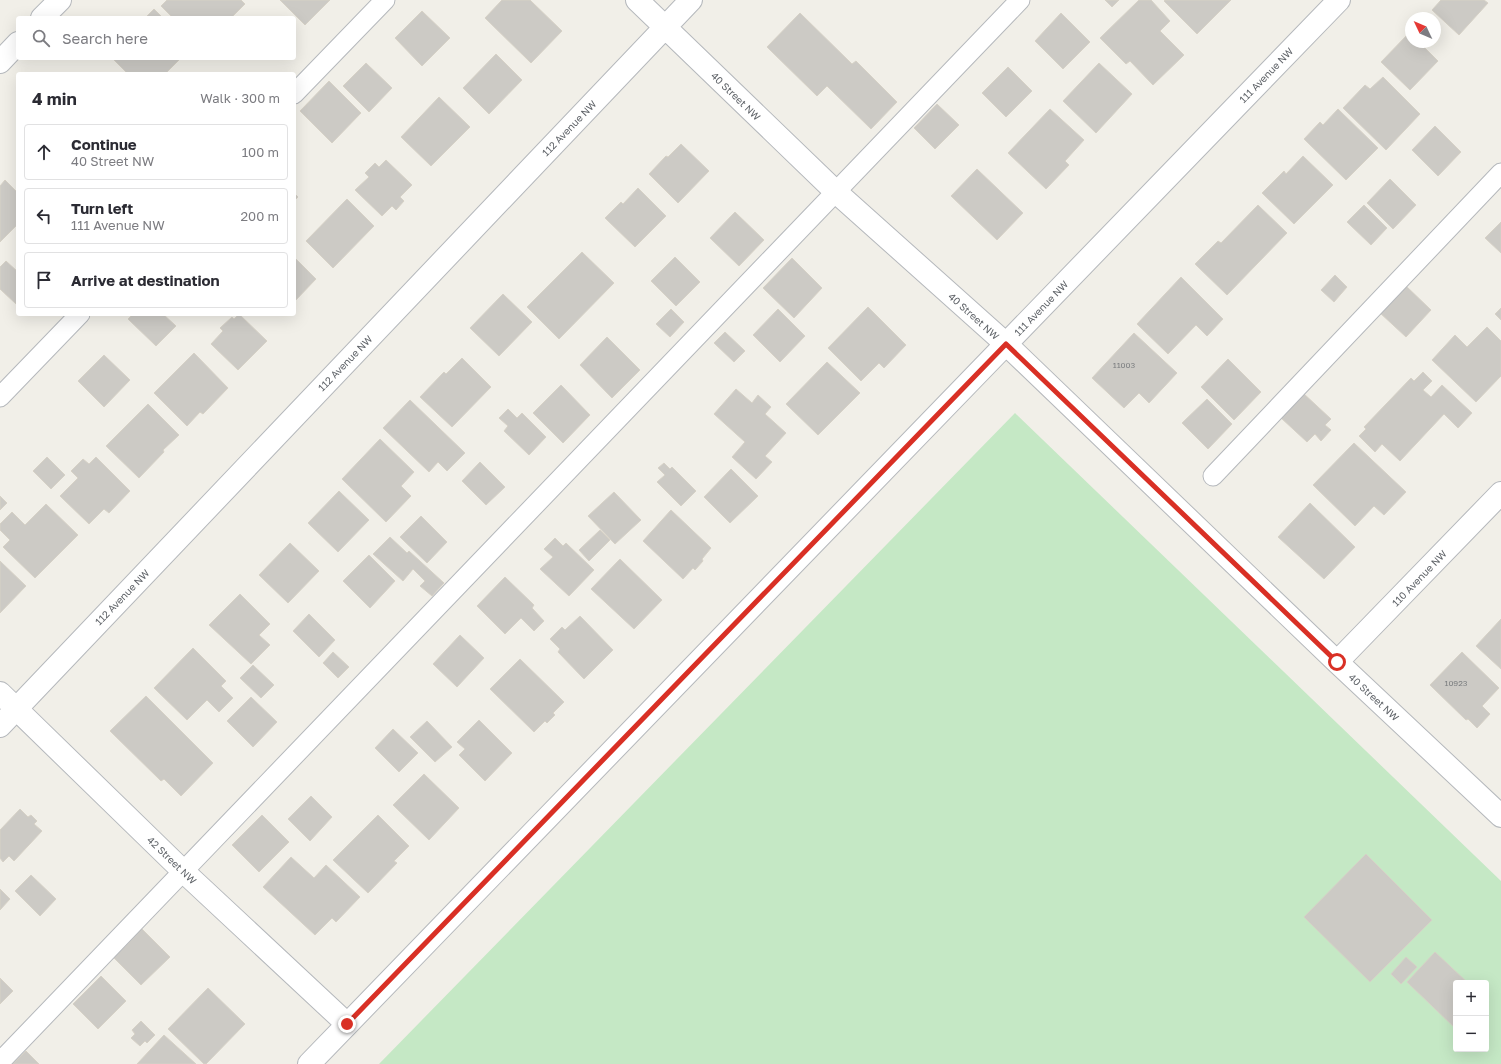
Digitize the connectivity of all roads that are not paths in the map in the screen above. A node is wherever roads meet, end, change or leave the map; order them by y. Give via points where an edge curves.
1 (60, 0) edge
2 (385, 0) edge
3 (637, 0) edge
4 (691, 0) edge
5 (1020, 0) edge
6 (1339, 0) edge
7 (44, 16) edge
8 (665, 27) junction
9 (16, 45) edge
10 (0, 62) edge
11 (296, 92) edge
12 (1501, 173) edge
13 (836, 192) junction
14 (78, 316) edge
15 (1006, 344) junction
16 (0, 397) edge
17 (1213, 476) dead end
18 (1501, 493) edge
19 (1337, 662) junction
20 (0, 694) edge
21 (16, 709) junction
22 (0, 726) edge
23 (1501, 816) edge
24 (184, 872) junction
25 (347, 1024) junction
26 (0, 1062) edge
27 (309, 1064) edge

1 - 7 street
2 - 11 lane
3 - 8 street, 40 Street NW
4 - 8 street, 112 Avenue NW
5 - 13 lane
6 - 15 street, 111 Avenue NW
8 - 13 street, 40 Street NW
8 - 21 street, 112 Avenue NW
9 - 10 street
12 - 17 lane
13 - 15 street, 40 Street NW
13 - 24 lane
14 - 16 lane
15 - 19 street, 40 Street NW
15 - 25 street, 111 Avenue NW
18 - 19 street, 110 Avenue NW
19 - 23 street, 40 Street NW
20 - 21 street, 42 Street NW
21 - 22 street, 112 Avenue NW
21 - 24 street, 42 Street NW
24 - 25 street, 42 Street NW
24 - 26 lane
25 - 27 street, 111 Avenue NW

